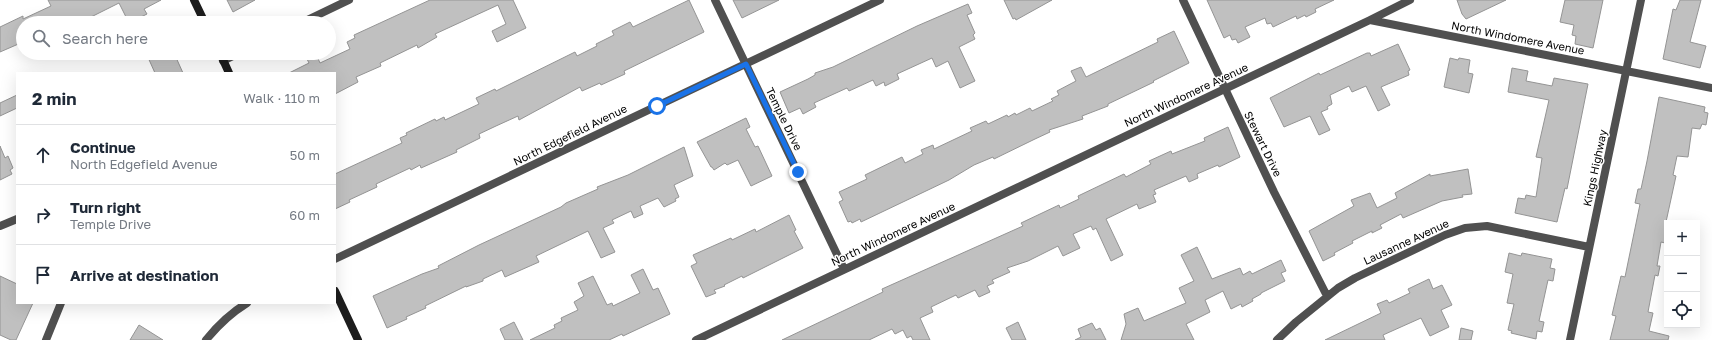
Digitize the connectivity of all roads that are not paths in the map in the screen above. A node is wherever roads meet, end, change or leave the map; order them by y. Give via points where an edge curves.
1 (194, 0) edge
2 (349, 0) edge
3 (715, 0) edge
4 (880, 0) edge
5 (1183, 0) edge
6 (1410, 0) edge
7 (1641, 0) edge
8 (202, 16) edge
9 (316, 16) edge
10 (1370, 20) junction
11 (224, 60) edge
12 (746, 64) junction
13 (1627, 70) junction
14 (230, 72) edge
15 (1224, 88) junction
16 (1712, 88) edge
17 (16, 219) edge
18 (0, 226) edge
19 (1589, 247) junction
20 (336, 259) edge
21 (844, 270) junction
22 (336, 293) edge
23 (1327, 296) junction
24 (60, 304) edge
25 (245, 304) edge
26 (46, 340) edge
27 (206, 340) edge
28 (358, 340) edge
29 (696, 340) edge
30 (1277, 340) edge
31 (1570, 340) edge

1 - 8 street
2 - 9 street
3 - 12 street, Temple Drive
4 - 12 street, North Edgefield Avenue
5 - 15 street, Stewart Drive
6 - 10 street
7 - 13 street, Kings Highway
10 - 13 street, North Windomere Avenue
10 - 15 street, North Windomere Avenue
11 - 14 street
12 - 20 street, North Edgefield Avenue
12 - 21 street, Temple Drive
13 - 16 street, North Windomere Avenue
13 - 19 street, Kings Highway
15 - 21 street, North Windomere Avenue
15 - 23 street, Stewart Drive
17 - 18 street
19 - 23 street, Lausanne Avenue via 1487,226 1476,226 1445,235 1355,278
19 - 31 street, Kings Highway
21 - 29 street, North Windomere Avenue
22 - 28 street
23 - 30 street, Lausanne Avenue
24 - 26 street
25 - 27 street via 234,311

